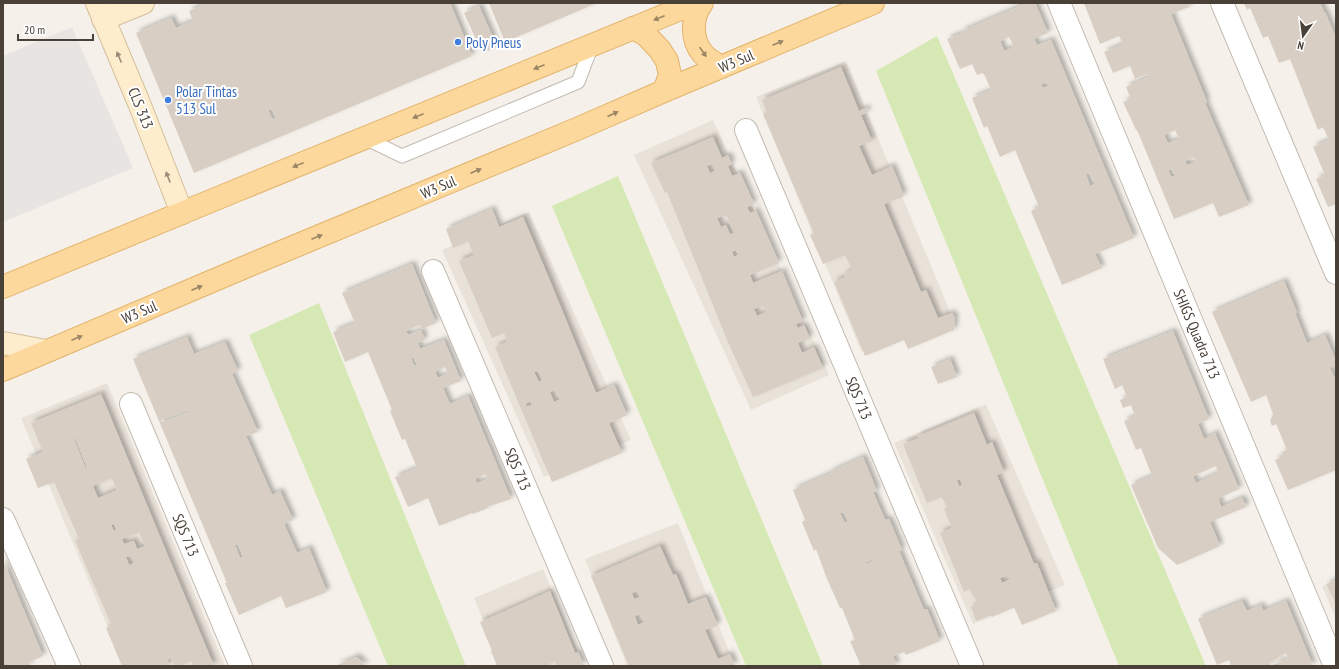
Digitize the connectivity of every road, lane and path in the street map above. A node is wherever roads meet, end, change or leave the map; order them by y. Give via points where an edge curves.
1 (143, 3) edge
2 (695, 3) edge
3 (702, 3) edge
4 (873, 3) edge
5 (1059, 3) edge
6 (1222, 3) edge
7 (100, 11) edge
8 (633, 28) junction
9 (592, 45) junction
10 (721, 67) junction
11 (664, 91) junction
12 (746, 130) dead end
13 (365, 138) junction
14 (182, 214) junction
15 (433, 271) dead end
16 (1336, 272) edge
17 (3, 287) edge
18 (3, 343) edge
19 (46, 352) junction
20 (3, 370) edge
21 (131, 404) dead end
22 (3, 519) edge
23 (69, 666) edge
24 (241, 666) edge
25 (602, 666) edge
26 (972, 666) edge
27 (1335, 666) edge

1 - 7 street
2 -> 8 main road
3 -> 10 main road via 694,20 697,43 702,54
10 -> 4 main road, W3 Sul
5 - 27 street, SHIGS Quadra 713
6 - 16 street
14 -> 7 street, CLS 313
8 - 9 main road
8 - 11 main road via 646,35 667,62 670,75
9 -> 13 main road
9 - 13 lane via 578,82 402,156
10 - 11 main road, W3 Sul
19 -> 11 main road, W3 Sul via 577,130
12 - 26 street, SQS 713
13 -> 14 main road
14 - 17 main road
15 - 25 street, SQS 713
18 - 19 street
19 - 20 main road, W3 Sul
21 - 24 street, SQS 713
22 - 23 street

